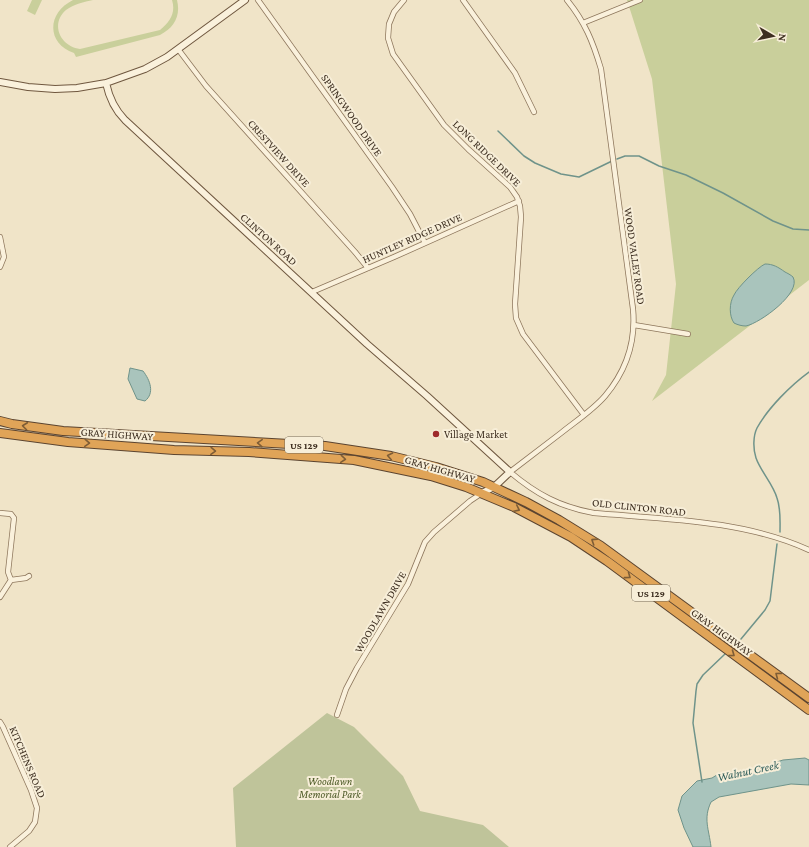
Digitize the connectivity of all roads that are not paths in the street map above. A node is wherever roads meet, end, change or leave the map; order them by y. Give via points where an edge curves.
1 (245, 0) edge
2 (258, 0) edge
3 (404, 0) edge
4 (463, 0) edge
5 (567, 0) edge
6 (640, 0) edge
7 (583, 22) junction
8 (178, 49) junction
9 (0, 82) edge
10 (106, 83) junction
11 (534, 112) dead end
12 (519, 200) junction
13 (0, 237) edge
14 (425, 243) junction
15 (0, 267) edge
16 (368, 268) junction
17 (312, 292) junction
18 (634, 325) junction
19 (688, 334) dead end
20 (584, 415) junction
21 (0, 422) edge
22 (0, 433) edge
23 (510, 472) junction
24 (494, 487) junction
25 (482, 493) junction
26 (0, 513) edge
27 (809, 550) edge
28 (29, 576) dead end
29 (11, 580) junction
30 (0, 597) edge
31 (809, 698) edge
32 (809, 710) edge
33 (337, 715) dead end
34 (0, 722) edge
35 (10, 847) edge

1 - 8 street
2 - 14 street, SPRINGWOOD DRIVE via 392,187
3 - 12 street, LONG RIDGE DRIVE via 394,12 389,24 388,38 393,54 444,125 510,187
4 - 11 street via 515,73
5 - 7 street, WOOD VALLEY ROAD
6 - 7 street
7 - 18 street, WOOD VALLEY ROAD via 597,55 604,90 634,309
8 - 10 street via 149,67
8 - 16 street, CRESTVIEW DRIVE via 206,86
9 - 10 street via 55,89
10 - 17 street, CLINTON ROAD via 108,94 118,113
12 - 14 street, HUNTLEY RIDGE DRIVE
12 - 20 street, LONG RIDGE DRIVE via 521,217 516,318 523,334
13 - 15 street via 4,257
14 - 16 street, HUNTLEY RIDGE DRIVE
16 - 17 street, HUNTLEY RIDGE DRIVE
17 - 23 street, CLINTON ROAD
18 - 19 street
18 - 20 street, WOOD VALLEY ROAD via 626,362 617,380 605,397
20 - 23 street, WOOD VALLEY ROAD
24 -> 21 highway, GRAY HIGHWAY / US 129 via 463,475 390,456 325,446 63,431
22 -> 25 highway, GRAY HIGHWAY / US 129 via 174,450 249,452 354,460 431,476
23 - 24 street
23 - 27 street, OLD CLINTON ROAD via 558,504 579,510 726,526 768,535
24 - 25 street
31 -> 24 highway, GRAY HIGHWAY / US 129 via 601,546 559,520
25 -> 32 highway, GRAY HIGHWAY / US 129 via 571,537
25 - 33 street, WOODLAWN DRIVE via 440,526 425,542 408,584 357,668
26 - 29 street via 11,514 14,518 8,572
28 - 29 street
29 - 30 street
34 - 35 street, KITCHENS ROAD via 26,777 37,808 29,831

